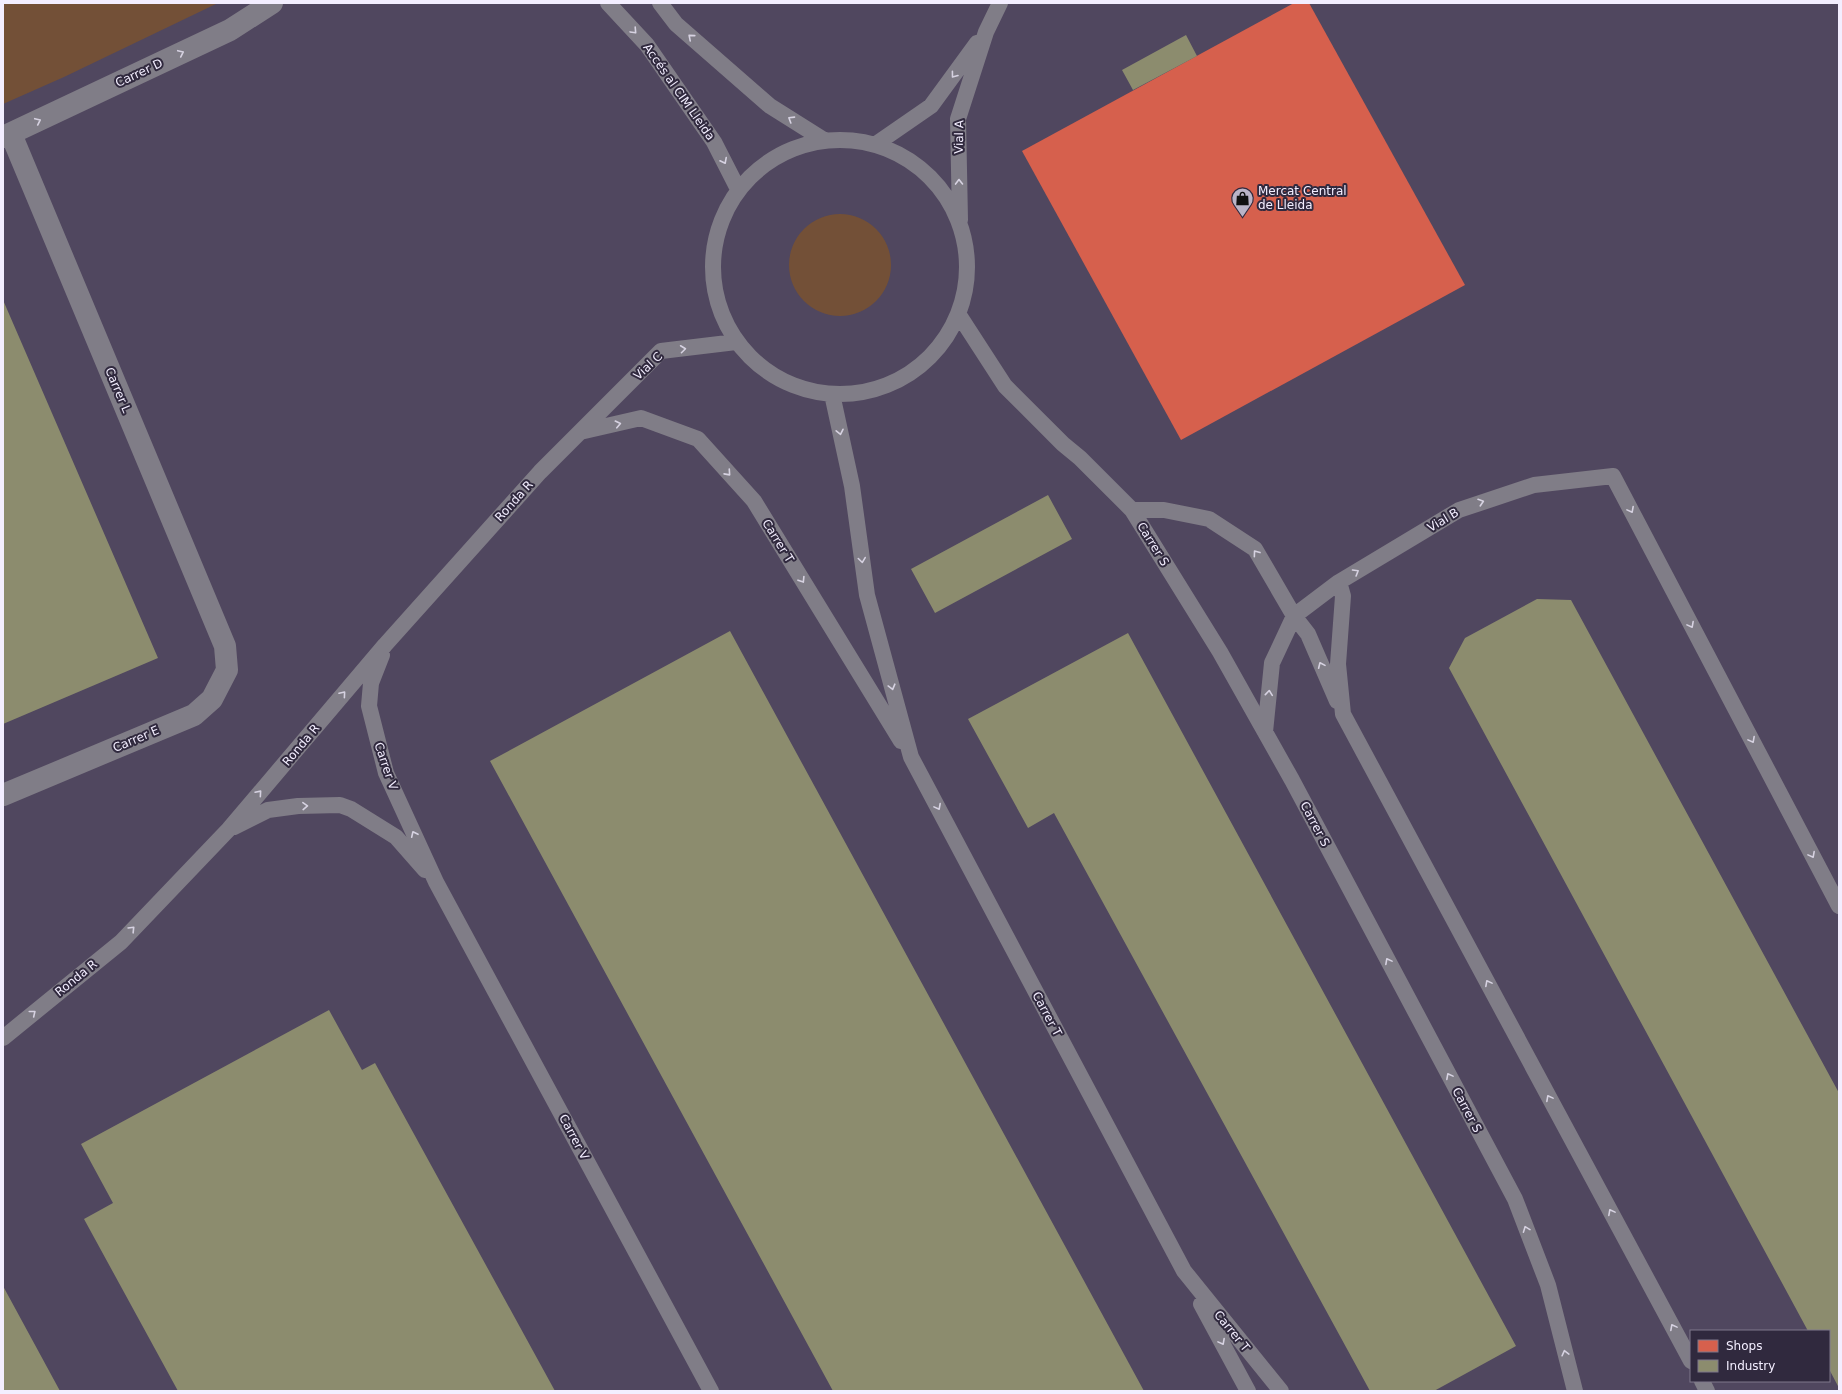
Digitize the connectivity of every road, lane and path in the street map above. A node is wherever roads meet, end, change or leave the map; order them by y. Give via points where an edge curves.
1 (272, 3) edge
2 (608, 3) edge
3 (660, 3) edge
4 (1000, 3) edge
5 (986, 32) junction
6 (7, 135) edge
7 (824, 140) junction
8 (876, 144) junction
9 (738, 189) junction
10 (960, 221) junction
11 (959, 315) junction
12 (736, 342) junction
13 (832, 394) junction
14 (580, 432) junction
15 (1132, 510) junction
16 (1339, 582) junction
17 (1294, 616) junction
18 (385, 645) junction
19 (225, 646) joint
20 (1343, 714) junction
21 (1265, 732) junction
22 (910, 757) junction
23 (3, 795) edge
24 (229, 829) junction
25 (436, 882) junction
26 (1839, 906) edge
27 (3, 1038) edge
28 (1184, 1271) junction
29 (1690, 1359) edge
30 (1702, 1382) edge
31 (711, 1391) edge
32 (1248, 1391) edge
33 (1281, 1391) edge
34 (1575, 1391) edge
35 (1707, 1391) edge

6 -> 1 street, Carrer D via 230,30
2 -> 9 lane, Accés al CIM Lleida via 647,45 714,142
7 -> 3 lane via 770,106 676,24
4 - 5 lane, Vial A
5 -> 8 lane, Vial A via 931,106
10 -> 5 lane, Vial A via 958,119
6 - 19 street, Carrer L
7 - 8 lane via 850,139
7 - 9 lane via 792,148 762,165
8 - 10 lane via 911,161 940,187
9 - 12 lane via 719,225 712,265 718,306
10 - 11 lane via 967,252 967,284
11 - 13 lane via 938,349 908,375 872,391
11 - 15 lane, Carrer S via 1005,386
12 - 13 lane via 769,373 795,387
14 -> 12 lane, Vial C via 661,351
13 -> 22 lane, Carrer T via 852,486 867,595
14 - 18 lane, Ronda R via 540,472
14 -> 22 lane, Carrer T via 641,418 698,439 754,501
17 -> 15 lane via 1255,549 1209,519 1164,510
15 - 21 lane, Carrer S via 1220,652
16 - 17 lane, Vial B
16 - 20 lane via 1343,596 1338,664
16 -> 26 lane, Vial B via 1459,510 1534,485 1612,476
20 -> 17 lane via 1308,634
21 -> 17 lane, Vial B via 1272,663
24 -> 18 lane, Ronda R
25 -> 18 lane, Carrer V via 386,773 370,714 372,683
19 - 23 street, Carrer E via 227,670 212,699 194,715
29 -> 20 lane
34 -> 21 lane, Carrer S via 1548,1285 1515,1199
22 -> 28 lane, Carrer T
24 -> 25 lane, Carrer V via 268,810 340,805 396,837
27 -> 24 lane, Ronda R via 121,942
25 - 31 lane, Carrer V
28 -> 32 lane, Carrer T
28 - 33 lane, Carrer T
30 - 35 lane

